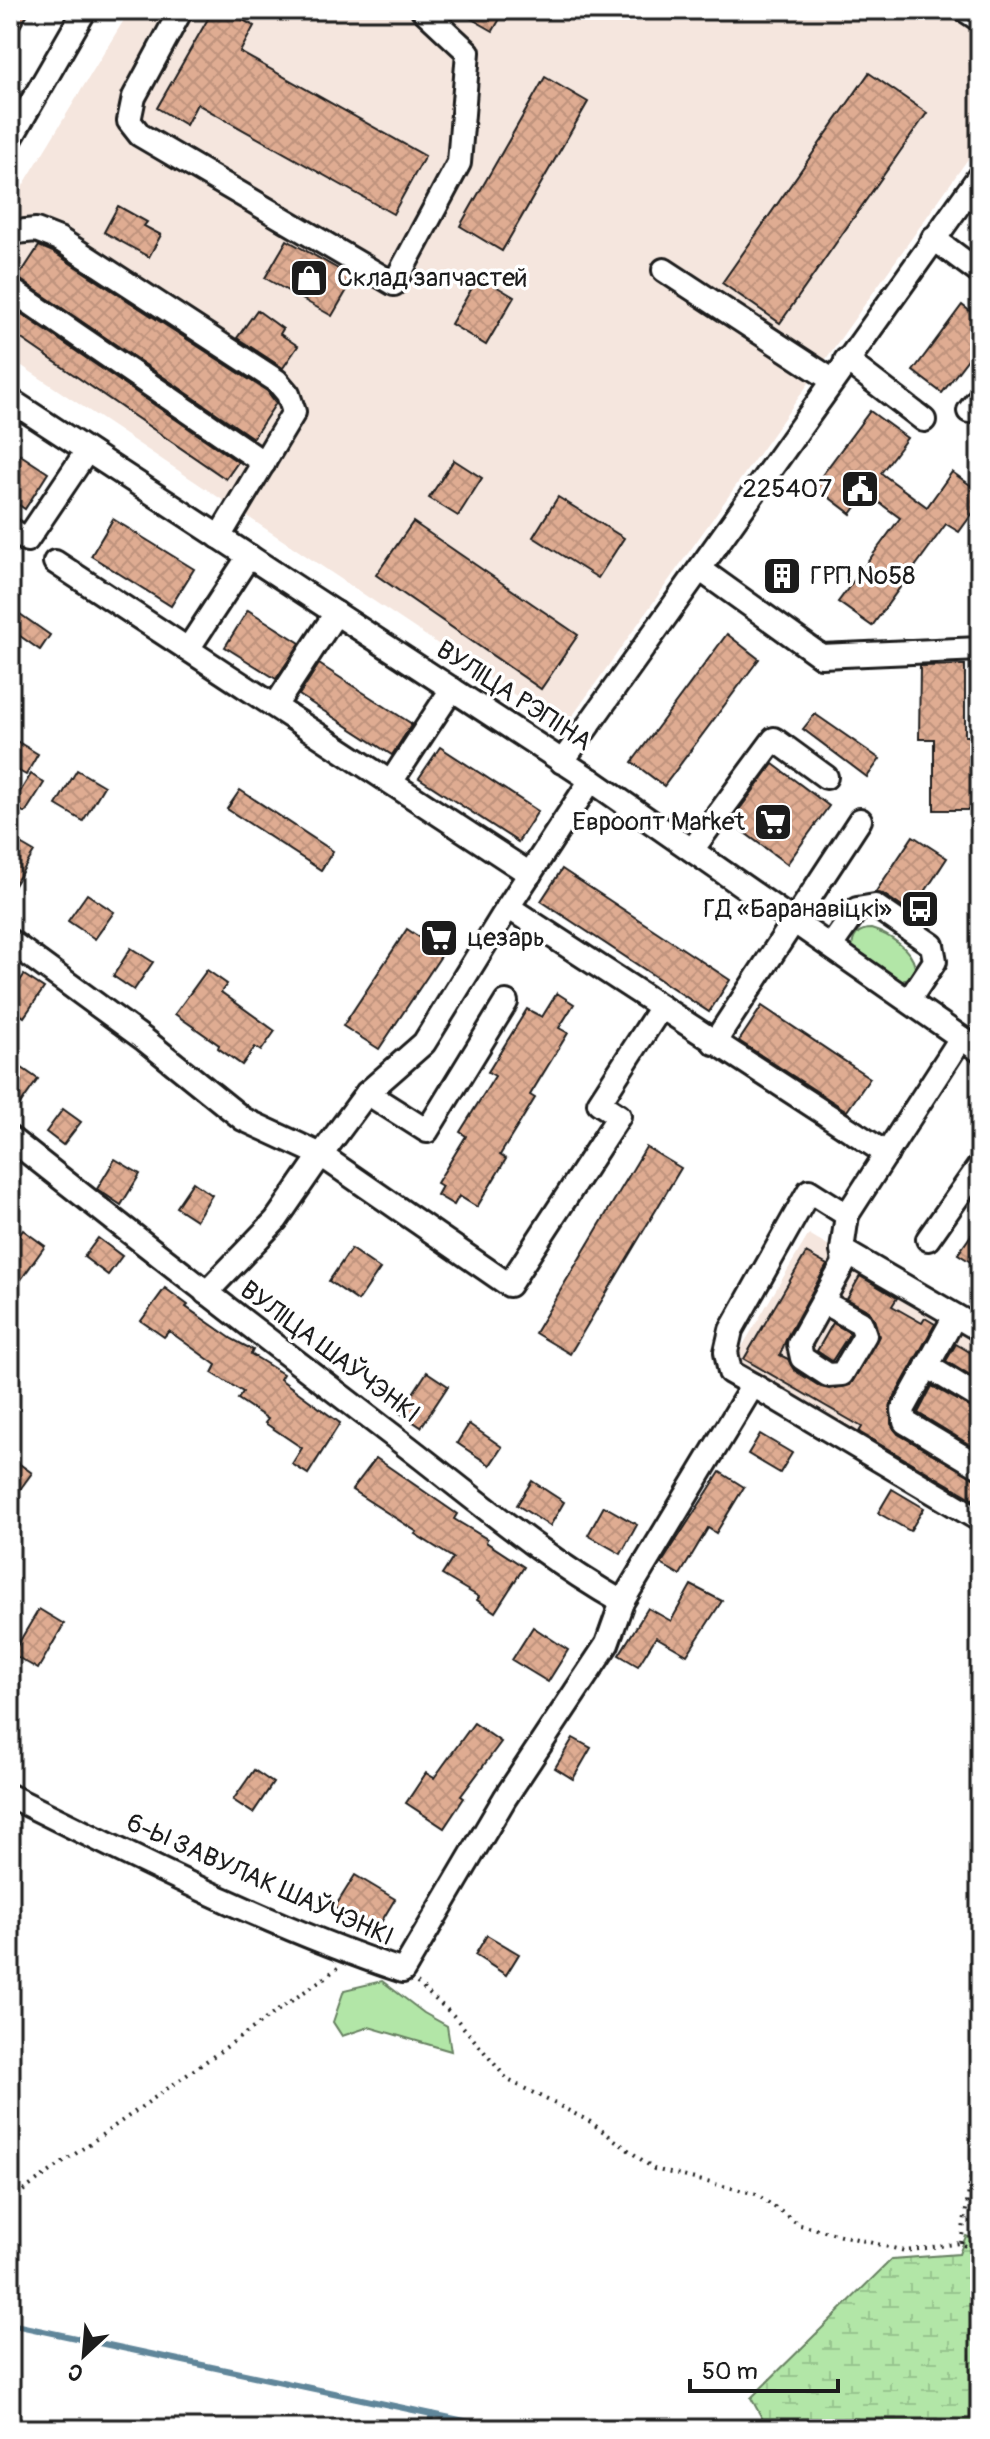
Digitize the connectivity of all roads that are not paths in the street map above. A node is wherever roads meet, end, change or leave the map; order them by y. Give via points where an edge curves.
1 (85, 10) edge
2 (181, 10) edge
3 (423, 10) edge
4 (965, 10) edge
5 (980, 20) edge
6 (10, 140) edge
7 (980, 175) edge
8 (12, 236) edge
9 (933, 238) junction
10 (664, 270) dead end
11 (980, 273) edge
12 (10, 289) edge
13 (846, 360) junction
14 (832, 380) junction
15 (10, 400) edge
16 (924, 420) dead end
17 (87, 451) junction
18 (264, 463) junction
19 (10, 529) edge
20 (219, 537) junction
21 (249, 556) junction
22 (55, 562) dead end
23 (701, 570) junction
24 (336, 613) junction
25 (188, 649) junction
26 (980, 649) edge
27 (452, 689) junction
28 (275, 706) junction
29 (562, 762) junction
30 (826, 777) dead end
31 (591, 780) junction
32 (391, 782) junction
33 (860, 820) dead end
34 (692, 850) junction
35 (530, 874) junction
36 (508, 907) junction
37 (793, 920) junction
38 (10, 941) edge
39 (831, 946) junction
40 (909, 1000) junction
41 (506, 1002) dead end
42 (661, 1007) junction
43 (714, 1043) junction
44 (974, 1045) edge
45 (367, 1093) junction
46 (10, 1138) edge
47 (887, 1154) junction
48 (321, 1155) junction
49 (980, 1165) edge
50 (847, 1215) junction
51 (928, 1239) dead end
52 (842, 1250) junction
53 (206, 1293) junction
54 (823, 1302) dead end
55 (955, 1316) junction
56 (980, 1330) edge
57 (927, 1366) junction
58 (753, 1385) junction
59 (980, 1398) edge
60 (980, 1467) edge
61 (980, 1520) edge
62 (622, 1602) junction
63 (10, 1796) edge

1 - 6 street
2 - 3 street via 134,97 129,121 140,135 394,284 459,163 468,52
4 - 5 street
7 - 9 street
8 - 18 street via 36,230 59,239 277,381 294,412
9 - 11 street
9 - 13 street
10 - 14 street
12 - 18 street
13 - 14 street
13 - 16 street
14 - 23 street
15 - 17 street, ВУЛІЦА РЭПІНА
17 - 19 street via 27,540
17 - 20 street, ВУЛІЦА РЭПІНА
18 - 20 street
20 - 21 street, ВУЛІЦА РЭПІНА
21 - 24 street, ВУЛІЦА РЭПІНА
21 - 25 street
22 - 25 street
23 - 26 street via 821,656
23 - 29 street
24 - 27 street, ВУЛІЦА РЭПІНА
24 - 28 street
25 - 28 street
27 - 29 street, ВУЛІЦА РЭПІНА
27 - 32 street
28 - 32 street
29 - 31 street, ВУЛІЦА РЭПІНА
30 - 34 street via 774,739
31 - 34 street, ВУЛІЦА РЭПІНА
31 - 35 street
32 - 35 street
33 - 37 street
34 - 37 street, ВУЛІЦА РЭПІНА
35 - 36 street
36 - 42 street
36 - 45 street via 424,1043
37 - 39 street, ВУЛІЦА РЭПІНА
37 - 43 street
38 - 48 street via 243,1119
39 - 40 street, ВУЛІЦА РЭПІНА
39 - 40 street via 857,909 875,906 932,945 935,961
40 - 44 street, ВУЛІЦА РЭПІНА
41 - 45 street via 427,1131
42 - 43 street
42 - 48 street via 599,1103 619,1116 509,1285
43 - 47 street
44 - 47 street
45 - 48 street
46 - 53 street, ВУЛІЦА ШАЎЧЭНКІ
47 - 50 street
48 - 53 street via 276,1220
49 - 51 street
50 - 52 street
50 - 58 street via 809,1191 731,1330 726,1352 730,1372
52 - 54 street via 844,1263
52 - 55 street
53 - 62 street, ВУЛІЦА ШАЎЧЭНКІ via 524,1535
55 - 56 street
55 - 57 street
57 - 59 street
57 - 60 street via 903,1410 905,1422
58 - 61 street
58 - 62 street, 6-Ы ЗАВУЛАК ШАЎЧЭНКІ
62 - 63 street, 6-Ы ЗАВУЛАК ШАЎЧЭНКІ via 607,1644 505,1798 403,1971 191,1885

